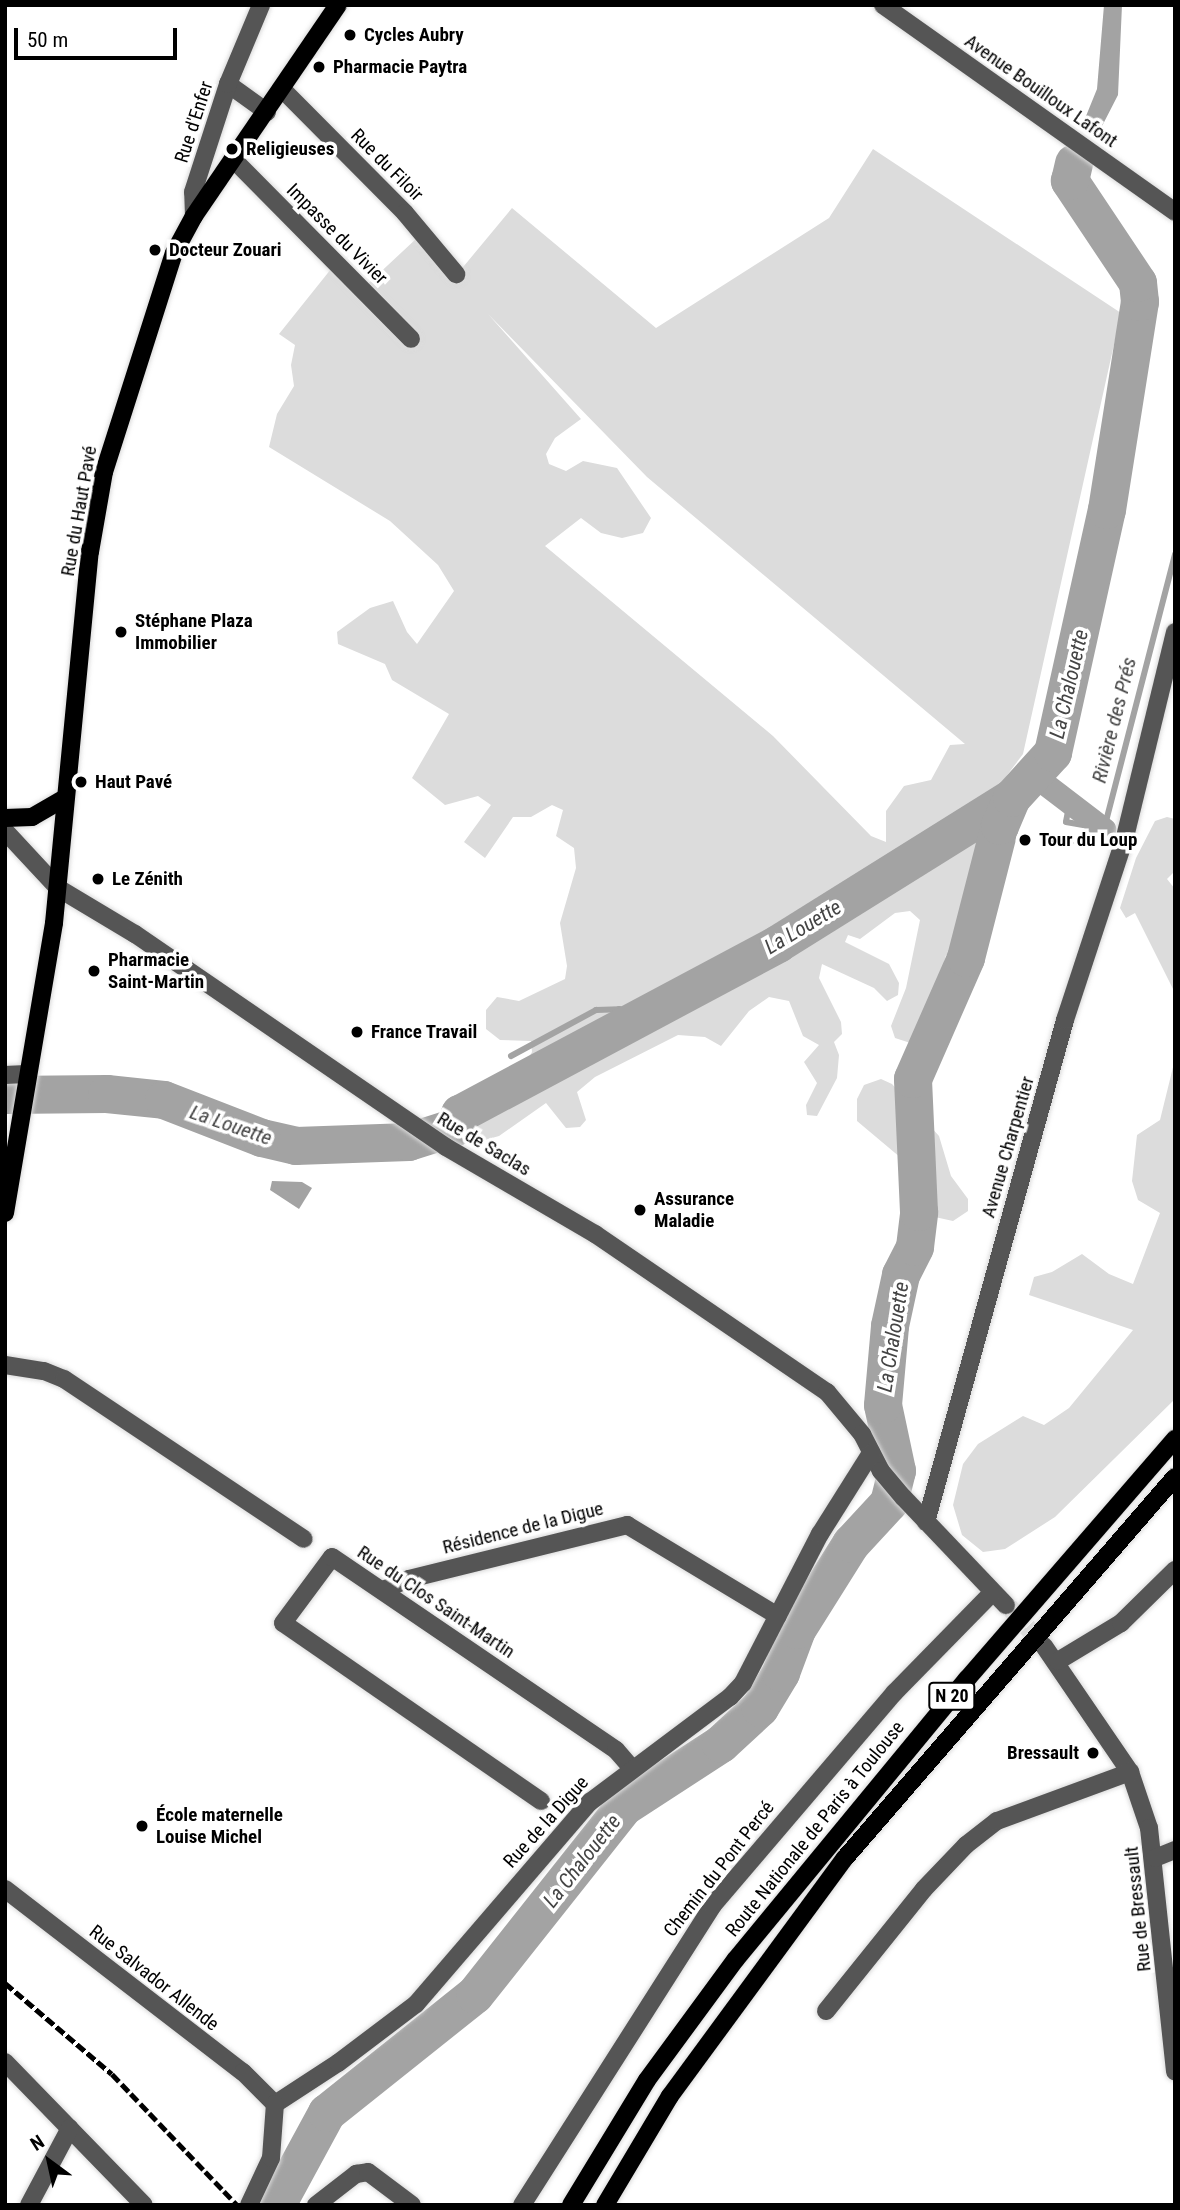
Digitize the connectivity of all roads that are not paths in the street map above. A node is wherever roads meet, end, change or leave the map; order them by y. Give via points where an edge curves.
1 (261, 5) edge
2 (338, 5) edge
3 (886, 6) edge
4 (228, 84) junction
5 (276, 100) junction
6 (233, 159) junction
7 (1175, 212) edge
8 (194, 216) junction
9 (456, 274) dead end
10 (411, 339) dead end
11 (1175, 632) edge
12 (65, 798) junction
13 (5, 818) edge
14 (5, 831) edge
15 (58, 888) junction
16 (5, 1075) edge
17 (26, 1077) junction
18 (5, 1213) edge
19 (5, 1365) edge
20 (1175, 1439) edge
21 (872, 1453) junction
22 (1175, 1477) edge
23 (926, 1522) junction
24 (304, 1539) dead end
25 (1175, 1570) edge
26 (383, 1590) junction
27 (993, 1592) junction
28 (1006, 1605) tunnel mouth
29 (778, 1616) junction
30 (1044, 1646) tunnel mouth
31 (1058, 1661) junction
32 (631, 1767) junction
33 (1130, 1772) junction
34 (541, 1801) dead end
35 (1175, 1850) edge
36 (1155, 1858) junction
37 (5, 1889) edge
38 (826, 2011) dead end
39 (5, 2062) edge
40 (1175, 2072) edge
41 (275, 2104) junction
42 (70, 2128) junction
43 (29, 2205) edge
44 (144, 2205) edge
45 (249, 2205) edge
46 (316, 2205) edge
47 (412, 2205) edge
48 (522, 2205) edge
49 (572, 2205) edge
50 (605, 2205) edge

1 - 4 street, Rue d'Enfer
2 - 5 main road, Rue du Haut Pavé
3 - 7 street, Avenue Bouilloux Lafont
4 - 5 street, Rue du Filoir
4 - 8 street, Rue d'Enfer via 193,191
5 - 6 main road, Rue du Haut Pavé
5 - 9 street, Rue du Filoir via 405,212
6 - 8 main road, Rue du Haut Pavé
6 - 10 street, Impasse du Vivier
8 - 12 main road, Rue du Haut Pavé via 159,292 104,472 90,552
11 - 23 street, Avenue Charpentier via 1125,837 1065,1020
12 - 13 main road via 32,817
12 - 15 main road, Rue du Haut Pavé
14 - 15 street, Rue de Saclas
15 - 17 main road, Rue du Haut Pavé
15 - 21 street, Rue de Saclas via 135,934 443,1145 595,1234 779,1356 827,1392
16 - 17 street
17 - 18 main road, Rue du Haut Pavé
19 - 24 street via 64,1379
20 - 49 main road, Route Nationale de Paris à Toulouse / N 20 via 967,1679 736,1959 647,2080
21 - 23 street via 881,1471
21 - 29 street, Rue de la Digue via 820,1534
22 - 50 main road, N 20 via 845,1858 678,2085
23 - 27 street
25 - 31 street via 1121,1623
26 - 29 street, Résidence de la Digue via 409,1578 627,1525
26 - 32 street, Rue du Clos Saint-Martin via 616,1750
26 - 34 street, Rue du Clos Saint-Martin via 332,1557 283,1623
27 - 28 street
27 - 48 street, Chemin du Pont Percé via 894,1693 713,1905
29 - 32 street, Rue de la Digue via 743,1683 730,1697
30 - 31 street, Rue de Bressault
31 - 33 street, Rue de Bressault
32 - 41 street, Rue de la Digue via 590,1802 416,2004
33 - 36 street, Rue de Bressault
33 - 38 street via 998,1821 966,1845 923,1889
35 - 36 street
36 - 40 street, Rue de Bressault
37 - 41 street, Rue Salvador Allende via 243,2072
39 - 42 street
41 - 45 street via 271,2158
42 - 43 street
42 - 44 street
46 - 47 street via 356,2174 368,2172

